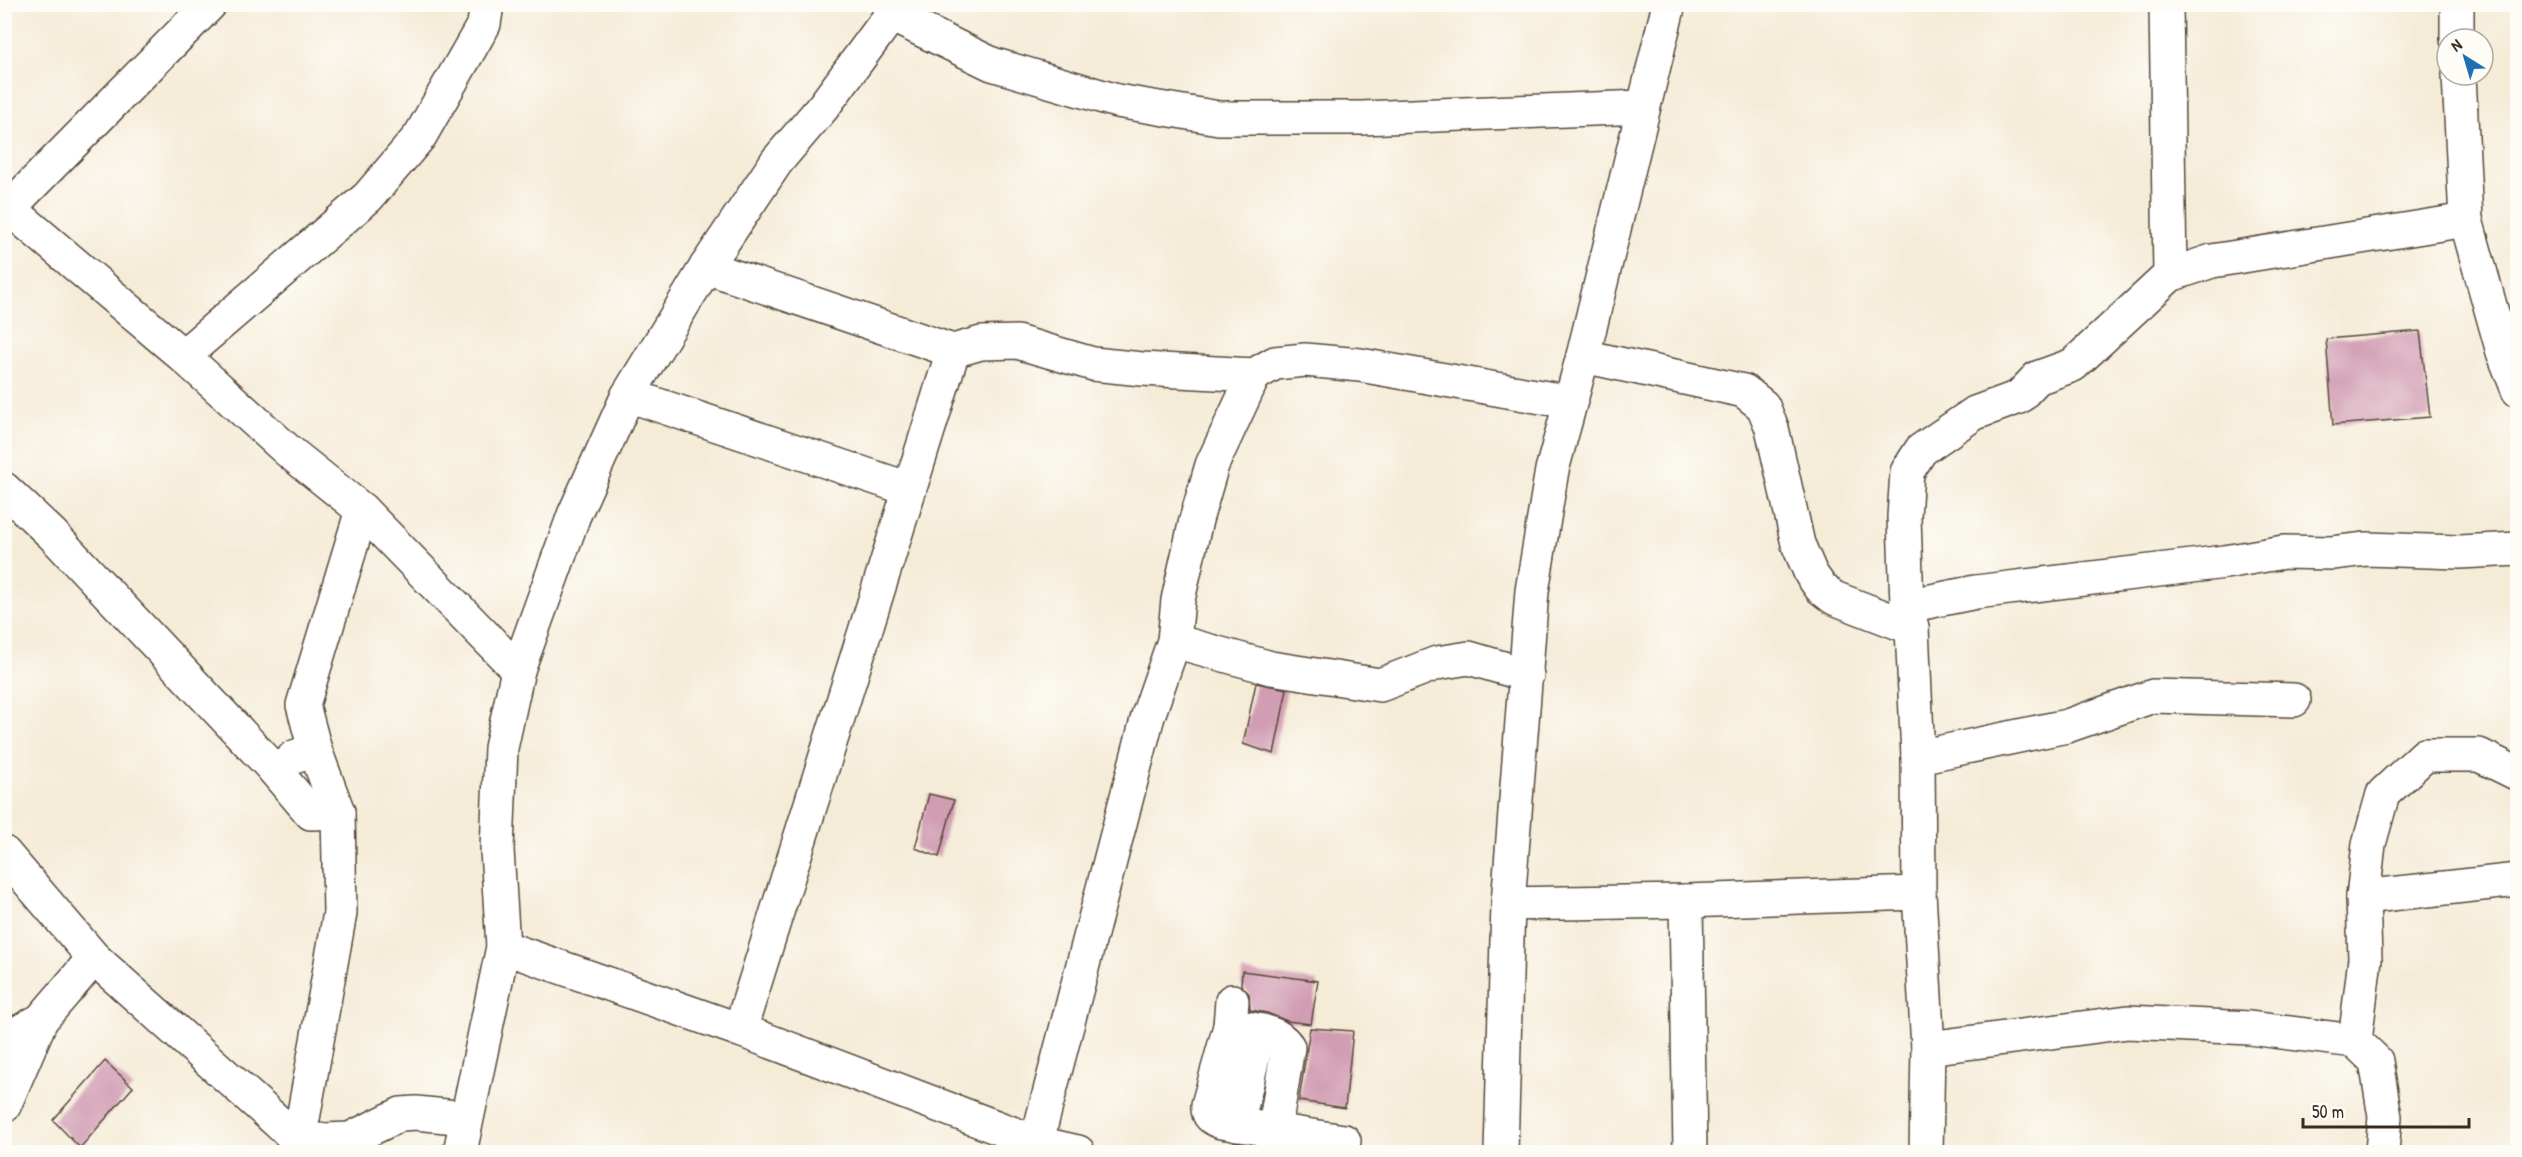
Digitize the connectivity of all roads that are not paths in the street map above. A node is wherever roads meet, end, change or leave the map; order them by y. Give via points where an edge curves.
1 (210, 4) edge
2 (486, 4) edge
3 (1669, 4) edge
4 (2166, 4) edge
5 (2457, 4) edge
6 (894, 10) edge
7 (2457, 27) edge
8 (2460, 87) edge
9 (1644, 106) junction
10 (7, 206) edge
11 (2466, 220) junction
12 (706, 267) junction
13 (2170, 276) junction
14 (953, 351) junction
15 (183, 356) junction
16 (1583, 356) junction
17 (1254, 375) junction
18 (2517, 390) edge
19 (628, 395) junction
20 (1570, 402) junction
21 (4, 489) edge
22 (909, 489) junction
23 (362, 510) junction
24 (2517, 549) edge
25 (1910, 617) junction
26 (1174, 641) junction
27 (518, 670) junction
28 (1527, 675) junction
29 (2294, 700) dead end
30 (315, 750) junction
31 (1918, 757) junction
32 (270, 765) junction
33 (2517, 774) edge
34 (338, 812) junction
35 (9, 866) edge
36 (2517, 880) edge
37 (1919, 893) junction
38 (2363, 897) junction
39 (1686, 901) junction
40 (1508, 904) junction
41 (503, 947) junction
42 (94, 957) junction
43 (41, 1020) junction
44 (740, 1030) junction
45 (4, 1040) edge
46 (2355, 1041) junction
47 (1928, 1048) junction
48 (4, 1106) edge
49 (466, 1118) junction
50 (1273, 1142) edge
51 (1344, 1142) dead end
52 (298, 1147) edge
53 (1036, 1148) edge
54 (460, 1152) edge
55 (1078, 1152) edge
56 (1501, 1152) edge
57 (1689, 1152) edge
58 (1926, 1152) edge
59 (2382, 1152) edge

1 - 10 street
2 - 15 street via 484,24 420,136 394,167 368,197
3 - 9 street
4 - 13 street
5 - 7 street
6 - 9 street via 992,64 1117,101 1219,118 1361,118
6 - 12 street via 823,108 777,161
8 - 11 street
9 - 16 street
10 - 15 street
11 - 13 street via 2212,261
11 - 18 street
12 - 14 street
12 - 19 street
13 - 25 street via 2073,365 2037,378 2019,397 1975,413 1921,450 1907,472 1904,517
14 - 17 street via 981,343 1017,342 1093,364
14 - 22 street
15 - 23 street via 287,450
16 - 20 street
16 - 25 street via 1744,391 1763,406 1772,428 1798,544 1810,574 1834,598
17 - 20 street via 1275,363 1305,360 1360,365
17 - 26 street via 1212,465 1183,574
19 - 22 street
19 - 27 street via 574,515
20 - 28 street via 1548,492 1532,591
21 - 32 street via 52,534
22 - 44 street
23 - 27 street
23 - 30 street via 303,705
24 - 25 street via 2284,552 1976,592
25 - 31 street
26 - 28 street via 1271,668 1380,685 1437,663 1469,658
26 - 53 street via 1148,716
27 - 41 street via 501,748 497,850
28 - 40 street
29 - 31 street via 2153,696 2067,726
30 - 32 street
30 - 34 street
31 - 37 street
32 - 34 street via 311,813
33 - 38 street via 2478,754 2425,755 2383,794 2369,844
34 - 52 street via 340,913
35 - 42 street
36 - 38 street
37 - 39 street
37 - 47 street
38 - 46 street via 2365,959
39 - 40 street
39 - 57 street
40 - 56 street
41 - 44 street
41 - 49 street
42 - 43 street
42 - 52 street
43 - 45 street
43 - 48 street
44 - 53 street
46 - 47 street via 2250,1028 2128,1022
46 - 59 street via 2376,1060 2385,1118
47 - 58 street
49 - 52 street via 401,1114 350,1139
49 - 54 street
50 - 50 street via 1237,1125 1240,1019 1280,1036 1288,1047
50 - 51 street
53 - 55 street

